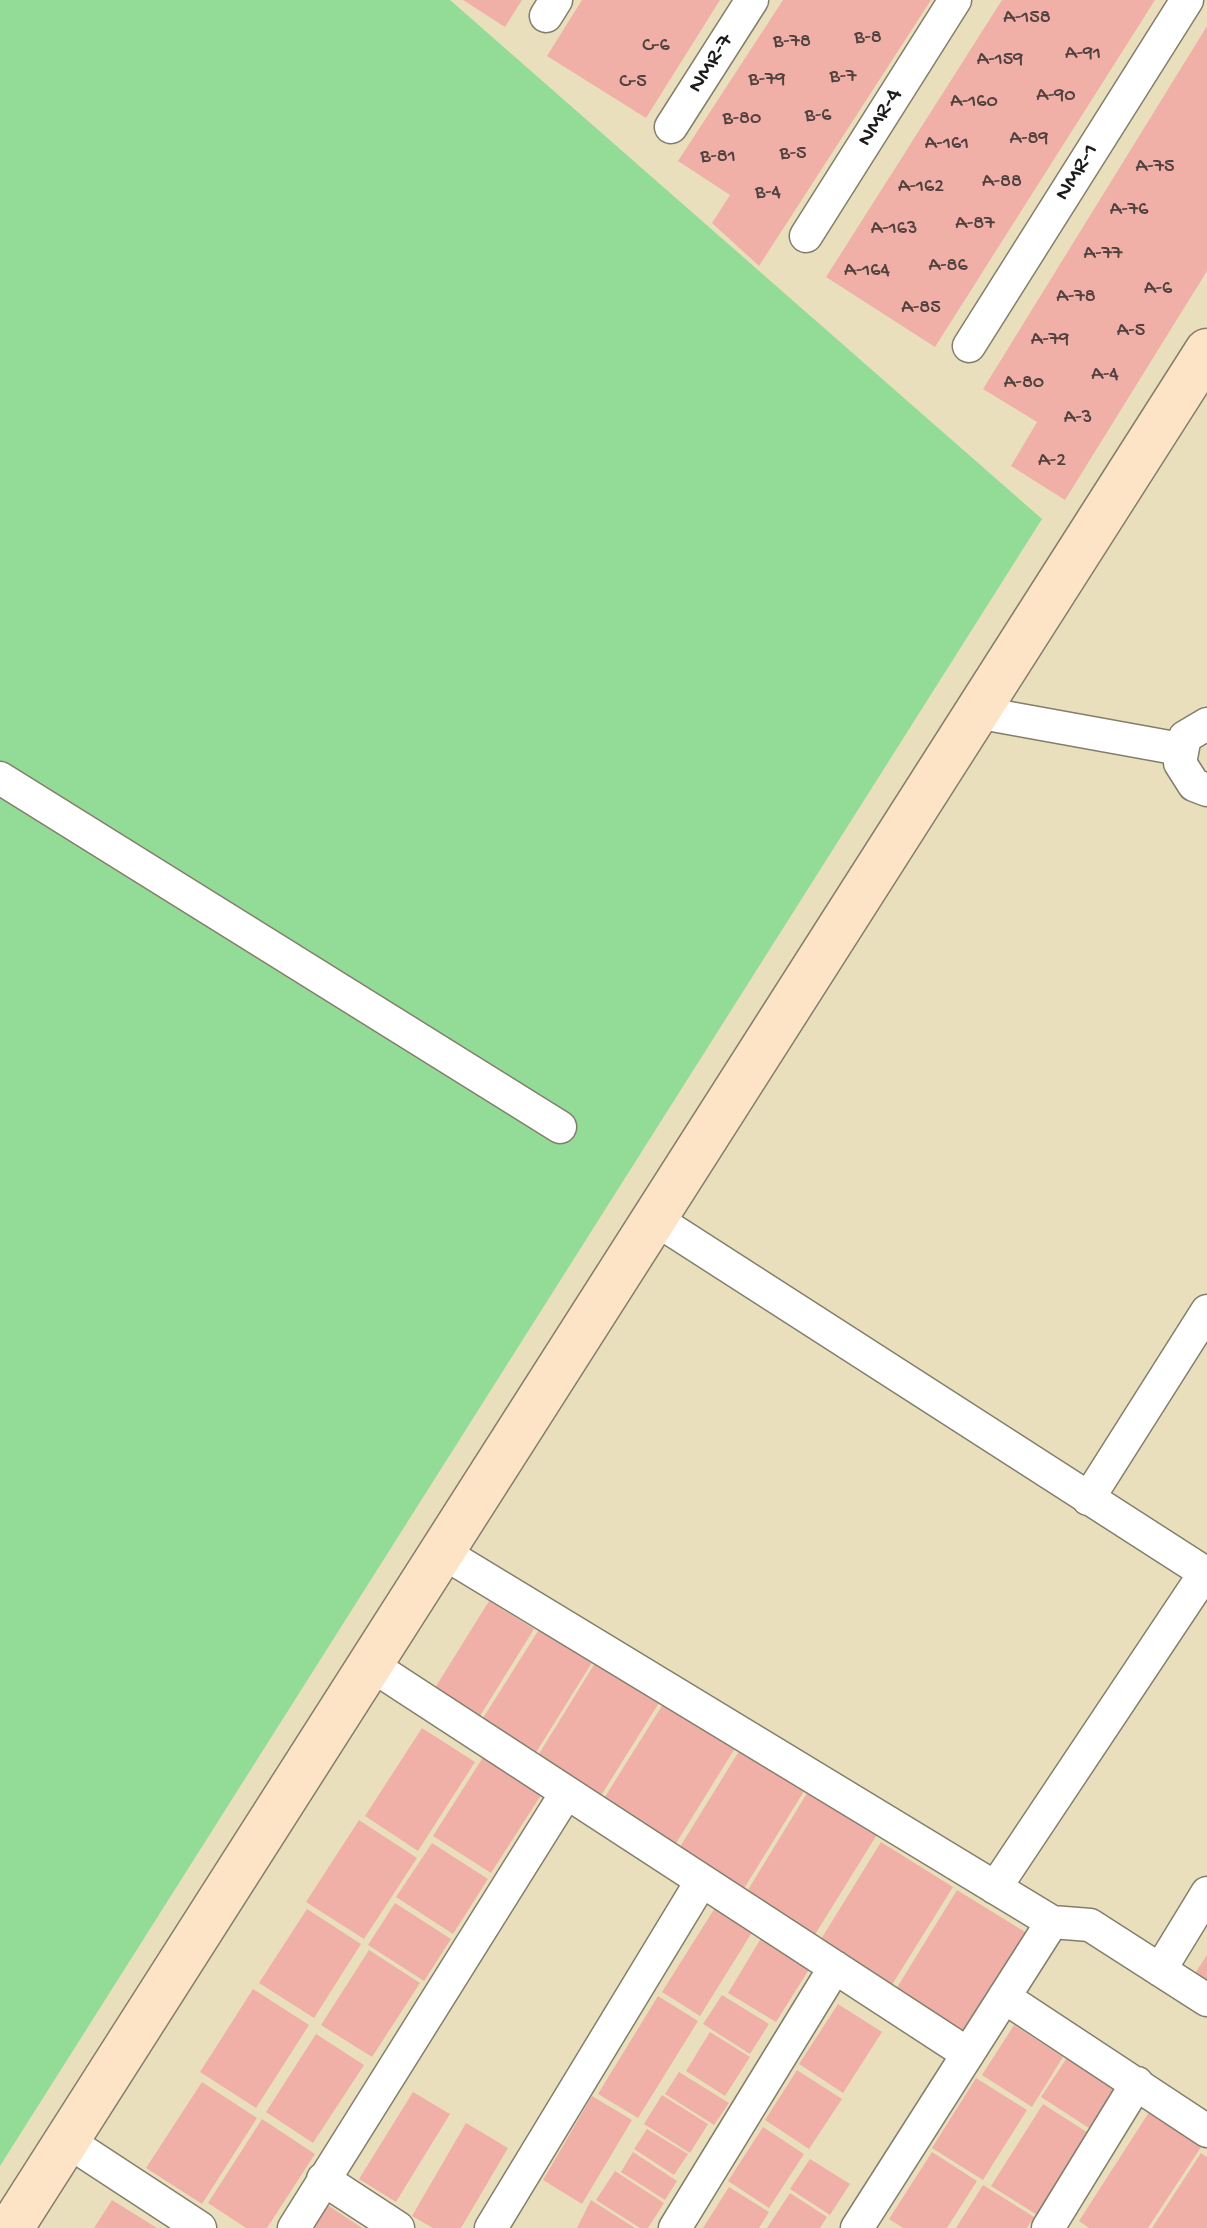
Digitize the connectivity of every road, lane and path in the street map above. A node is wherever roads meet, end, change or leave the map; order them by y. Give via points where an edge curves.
1 (752, 0) edge
2 (955, 0) edge
3 (1187, 0) edge
4 (671, 127) dead end
5 (806, 236) dead end
6 (969, 346) dead end
7 (1207, 351) edge
8 (1207, 385) edge
9 (986, 714) junction
10 (1207, 724) edge
11 (1180, 749) junction
12 (0, 778) edge
13 (1207, 790) edge
14 (560, 1127) dead end
15 (661, 1224) junction
16 (1207, 1311) edge
17 (1088, 1499) junction
18 (457, 1561) junction
19 (1206, 1573) edge
20 (385, 1674) junction
21 (565, 1795) junction
22 (701, 1882) junction
23 (995, 1888) junction
24 (1207, 1893) edge
25 (1052, 1922) junction
26 (835, 1967) junction
27 (1160, 1970) junction
28 (1004, 1997) junction
29 (1207, 2000) edge
30 (968, 2054) junction
31 (1137, 2083) junction
32 (1207, 2131) edge
33 (81, 2150) junction
34 (323, 2179) junction
35 (11, 2228) edge
36 (32, 2228) edge
37 (200, 2228) edge
38 (294, 2228) edge
39 (398, 2228) edge
40 (491, 2228) edge
41 (675, 2228) edge
42 (857, 2228) edge
43 (1048, 2228) edge

1 - 4 street, NMR-7
2 - 5 street, NMR-4
3 - 6 street, NMR-1
7 - 9 street
8 - 9 street
9 - 11 street
9 - 15 street
10 - 11 street via 1185,737
11 - 13 street via 1184,775
12 - 14 street
15 - 17 street
15 - 18 street
15 - 35 street
16 - 17 street
17 - 19 street
18 - 20 street
18 - 23 street
19 - 23 street
20 - 21 street
20 - 33 street
21 - 22 street
21 - 34 street
22 - 26 street
22 - 40 street
23 - 25 street
24 - 27 street
25 - 27 street via 1090,1925
25 - 28 street
26 - 30 street
26 - 41 street
27 - 29 street
28 - 30 street
28 - 31 street
30 - 42 street
31 - 32 street
31 - 43 street
33 - 36 street
33 - 37 street
34 - 38 street
34 - 39 street

